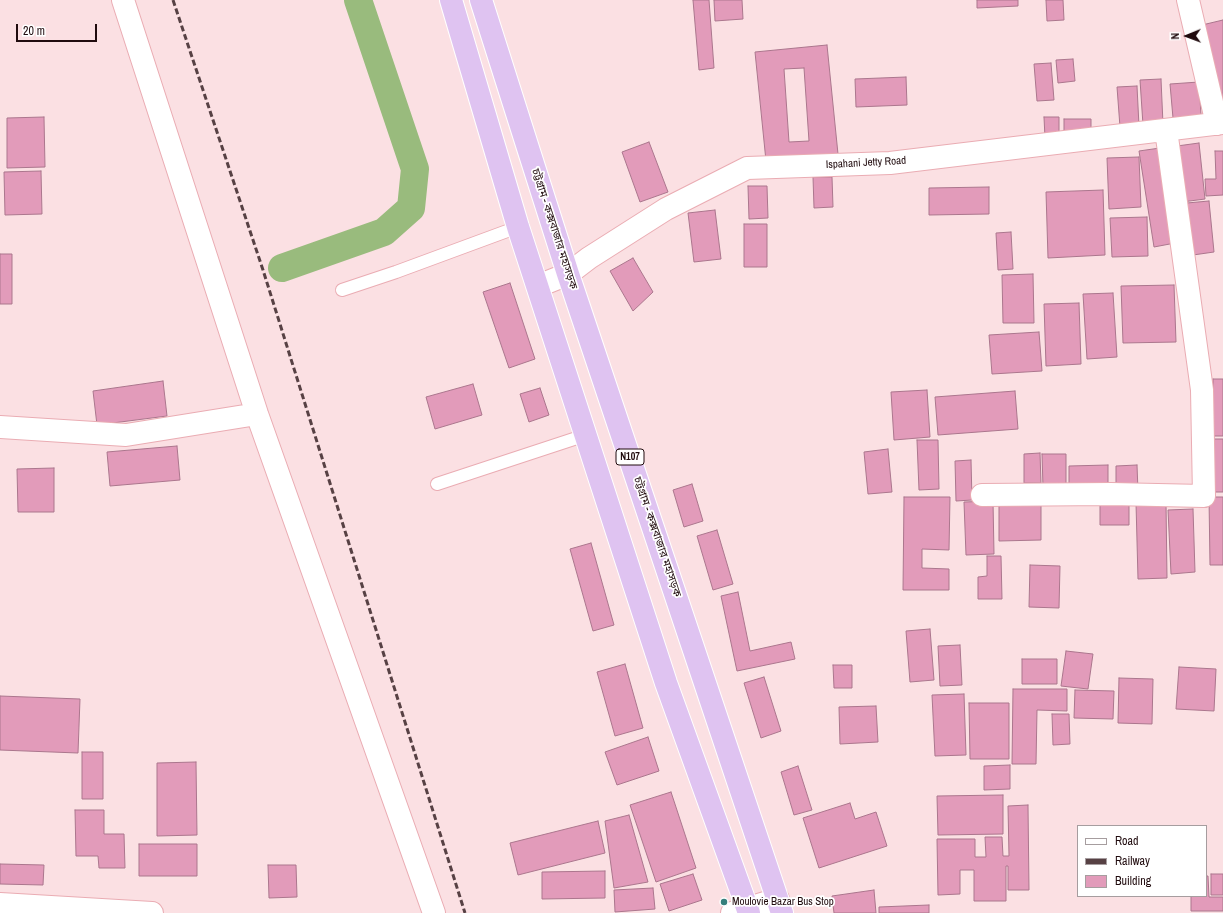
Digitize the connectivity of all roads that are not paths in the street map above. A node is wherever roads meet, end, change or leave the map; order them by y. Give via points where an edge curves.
1 (123, 0) edge
2 (450, 0) edge
3 (481, 0) edge
4 (1188, 0) edge
5 (1220, 124) edge
6 (1166, 130) junction
7 (518, 227) junction
8 (568, 274) junction
9 (538, 286) junction
10 (342, 290) dead end
11 (257, 414) junction
12 (0, 427) edge
13 (586, 435) junction
14 (437, 484) dead end
15 (982, 495) dead end
16 (0, 904) edge
17 (780, 906) edge
18 (743, 912) edge
19 (152, 913) edge
20 (434, 913) edge

1 - 11 street
2 - 7 highway
3 - 8 highway, চট্টগ্রাম - কক্সবাজার মহাসড়ক / N107
4 - 5 street
5 - 6 street, Ispahani Jetty Road
6 - 8 street, Ispahani Jetty Road via 890,163 747,168 666,209
6 - 15 street via 1202,390 1204,496
7 - 9 highway
7 - 10 lane
8 - 9 street, Ispahani Jetty Road
8 - 17 highway, চট্টগ্রাম - কক্সবাজার মহাসড়ক / N107
9 - 13 highway
11 - 12 street via 126,435
11 - 20 street
13 - 14 lane
13 - 18 highway
16 - 19 street
17 - 18 street

